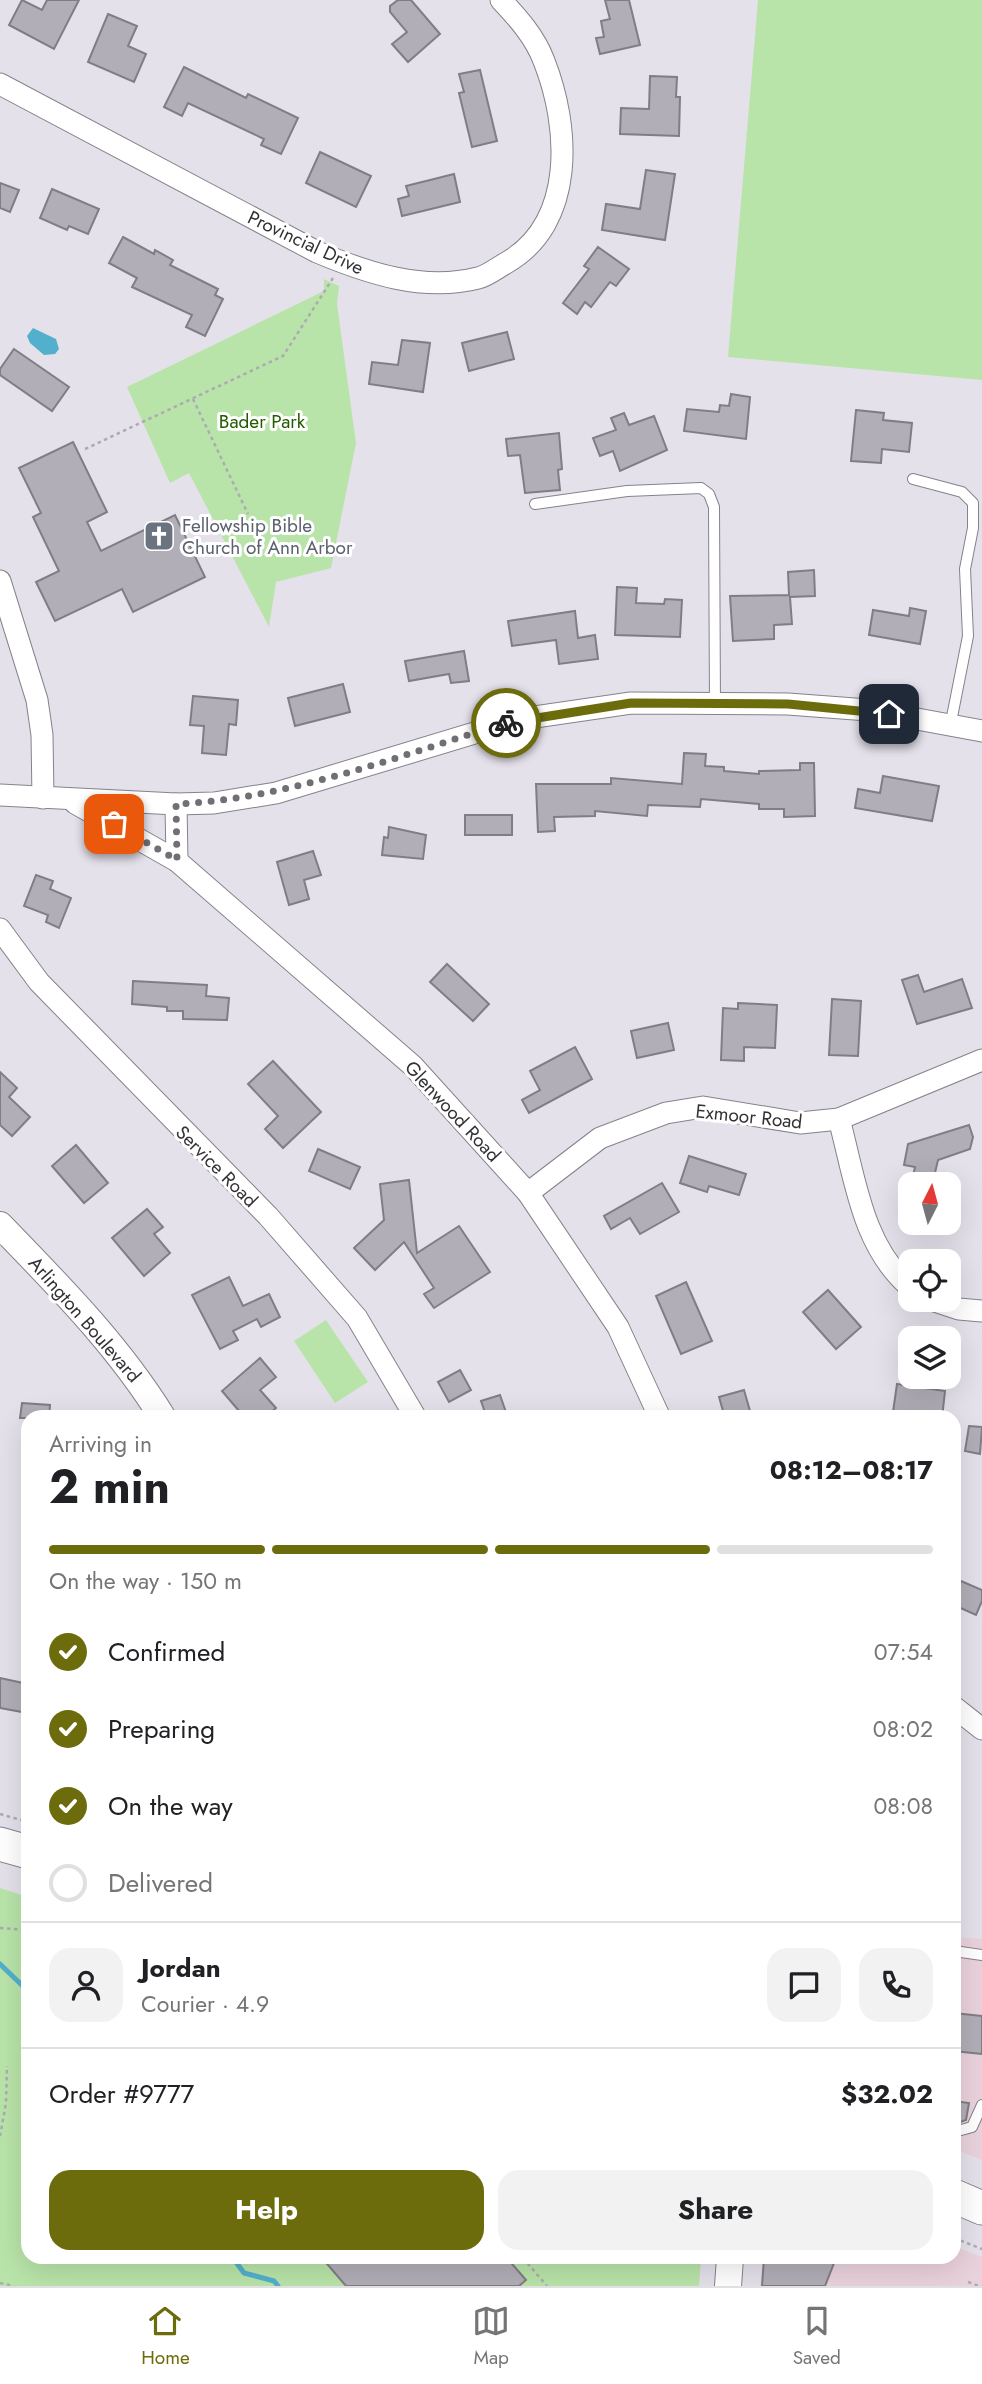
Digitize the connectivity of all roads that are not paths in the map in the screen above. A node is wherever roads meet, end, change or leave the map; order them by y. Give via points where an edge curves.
1 (501, 0) edge
2 (0, 84) edge
3 (914, 479) dead end
4 (536, 504) dead end
5 (0, 581) edge
6 (715, 704) junction
7 (950, 727) junction
8 (982, 731) edge
9 (0, 795) edge
10 (43, 798) junction
11 (72, 800) junction
12 (176, 804) junction
13 (177, 860) junction
14 (0, 929) edge
15 (982, 1060) edge
16 (839, 1119) junction
17 (528, 1193) junction
18 (0, 1225) edge
19 (898, 1277) edge
20 (961, 1309) edge
21 (982, 1311) edge
22 (158, 1410) edge
23 (411, 1410) edge
24 (656, 1410) edge
25 (961, 1712) edge
26 (982, 1729) edge
27 (0, 1844) edge
28 (21, 1850) edge
29 (961, 1952) edge
30 (982, 1955) edge
31 (982, 2105) edge
32 (961, 2130) edge
33 (961, 2199) edge
34 (982, 2208) edge
35 (730, 2264) edge
36 (728, 2286) edge

1 - 2 street, Provincial Drive via 531,35 544,59 563,145 549,219 523,253 480,278 434,283 383,276 343,263
3 - 7 lane via 962,492 973,503 965,569 968,636
4 - 6 lane via 627,491 701,488 709,494 714,507
5 - 10 street via 37,700
6 - 7 street via 868,710
6 - 12 street via 631,703 521,719 276,793
7 - 8 street
9 - 10 street
10 - 11 street
11 - 12 street
11 - 13 street, Glenwood Road
12 - 13 street
13 - 17 street, Glenwood Road via 413,1066
14 - 23 street, Service Road via 39,982 268,1216 357,1318
15 - 16 street, Exmoor Road
16 - 17 street, Exmoor Road via 800,1123 703,1107 666,1113 600,1138
16 - 19 street via 869,1229 878,1252
17 - 24 street, Glenwood Road via 618,1327
18 - 22 street, Arlington Boulevard via 134,1370
20 - 21 street
25 - 26 street
27 - 28 main road
29 - 30 lane
31 - 32 lane via 972,2127
33 - 34 main road
35 - 36 street

